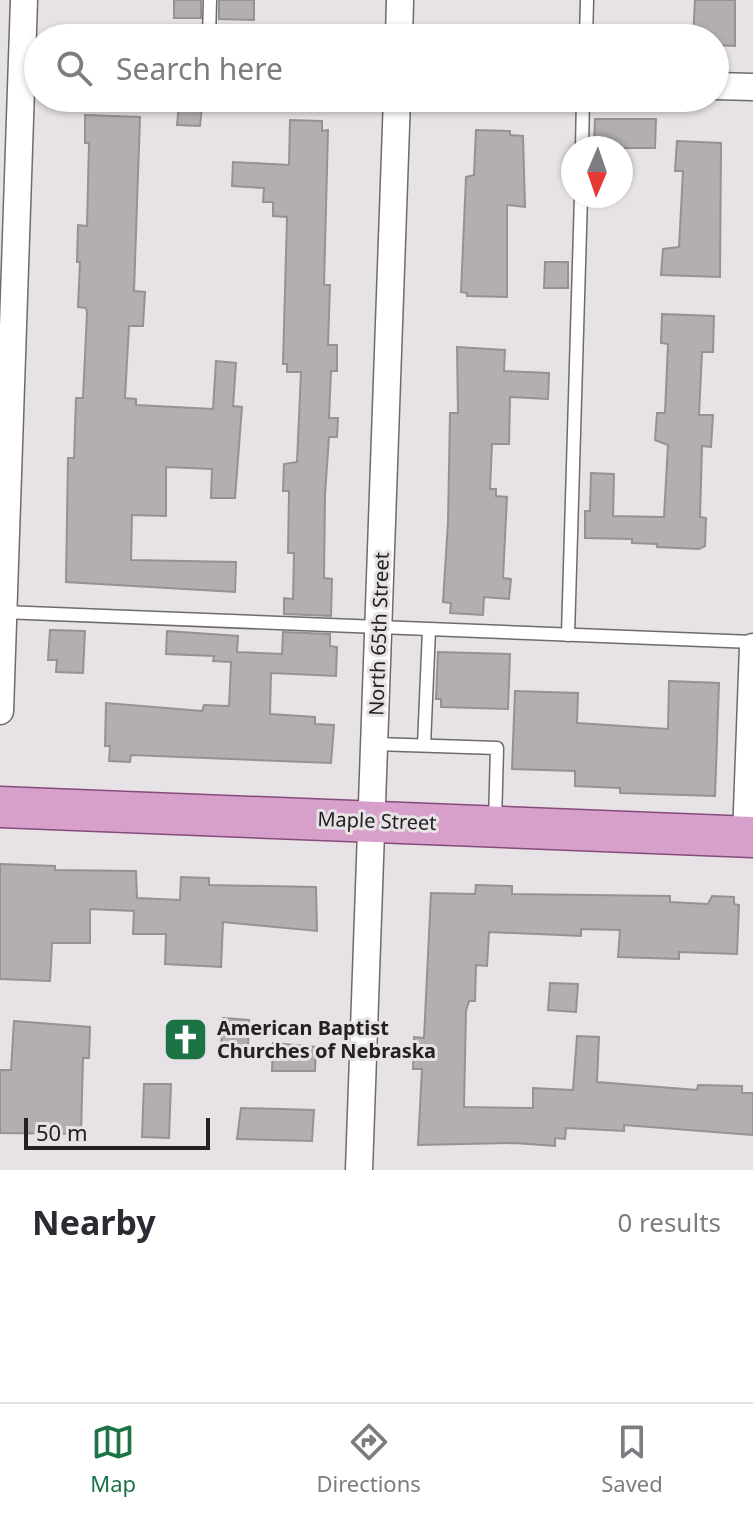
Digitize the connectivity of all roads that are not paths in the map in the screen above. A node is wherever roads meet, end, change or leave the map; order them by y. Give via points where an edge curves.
1 (24, 0) edge
2 (210, 0) edge
3 (400, 0) edge
4 (587, 0) edge
5 (209, 24) edge
6 (399, 24) edge
7 (586, 24) edge
8 (20, 59) edge
9 (729, 86) edge
10 (753, 87) edge
11 (397, 112) edge
12 (583, 112) edge
13 (582, 136) edge
14 (581, 208) edge
15 (3, 612) junction
16 (379, 628) junction
17 (429, 630) junction
18 (568, 635) junction
19 (753, 645) edge
20 (0, 711) edge
21 (375, 744) junction
22 (424, 745) junction
23 (0, 807) edge
24 (372, 821) junction
25 (495, 826) junction
26 (750, 837) edge
27 (359, 1170) edge

1 - 8 street
2 - 5 lane
3 - 6 street
4 - 7 lane
8 - 15 street
9 - 10 street
11 - 16 street, North 65th Street
12 - 13 lane
14 - 18 lane
15 - 16 lane
15 - 20 street
16 - 17 lane
16 - 21 street, North 65th Street
17 - 18 lane
17 - 22 lane
18 - 19 lane
19 - 26 street
21 - 22 lane
21 - 24 street, North 65th Street
22 - 25 lane via 497,748
23 - 24 main road, Maple Street
24 - 25 main road, Maple Street
24 - 27 street, North 65th Street
25 - 26 main road, Maple Street

